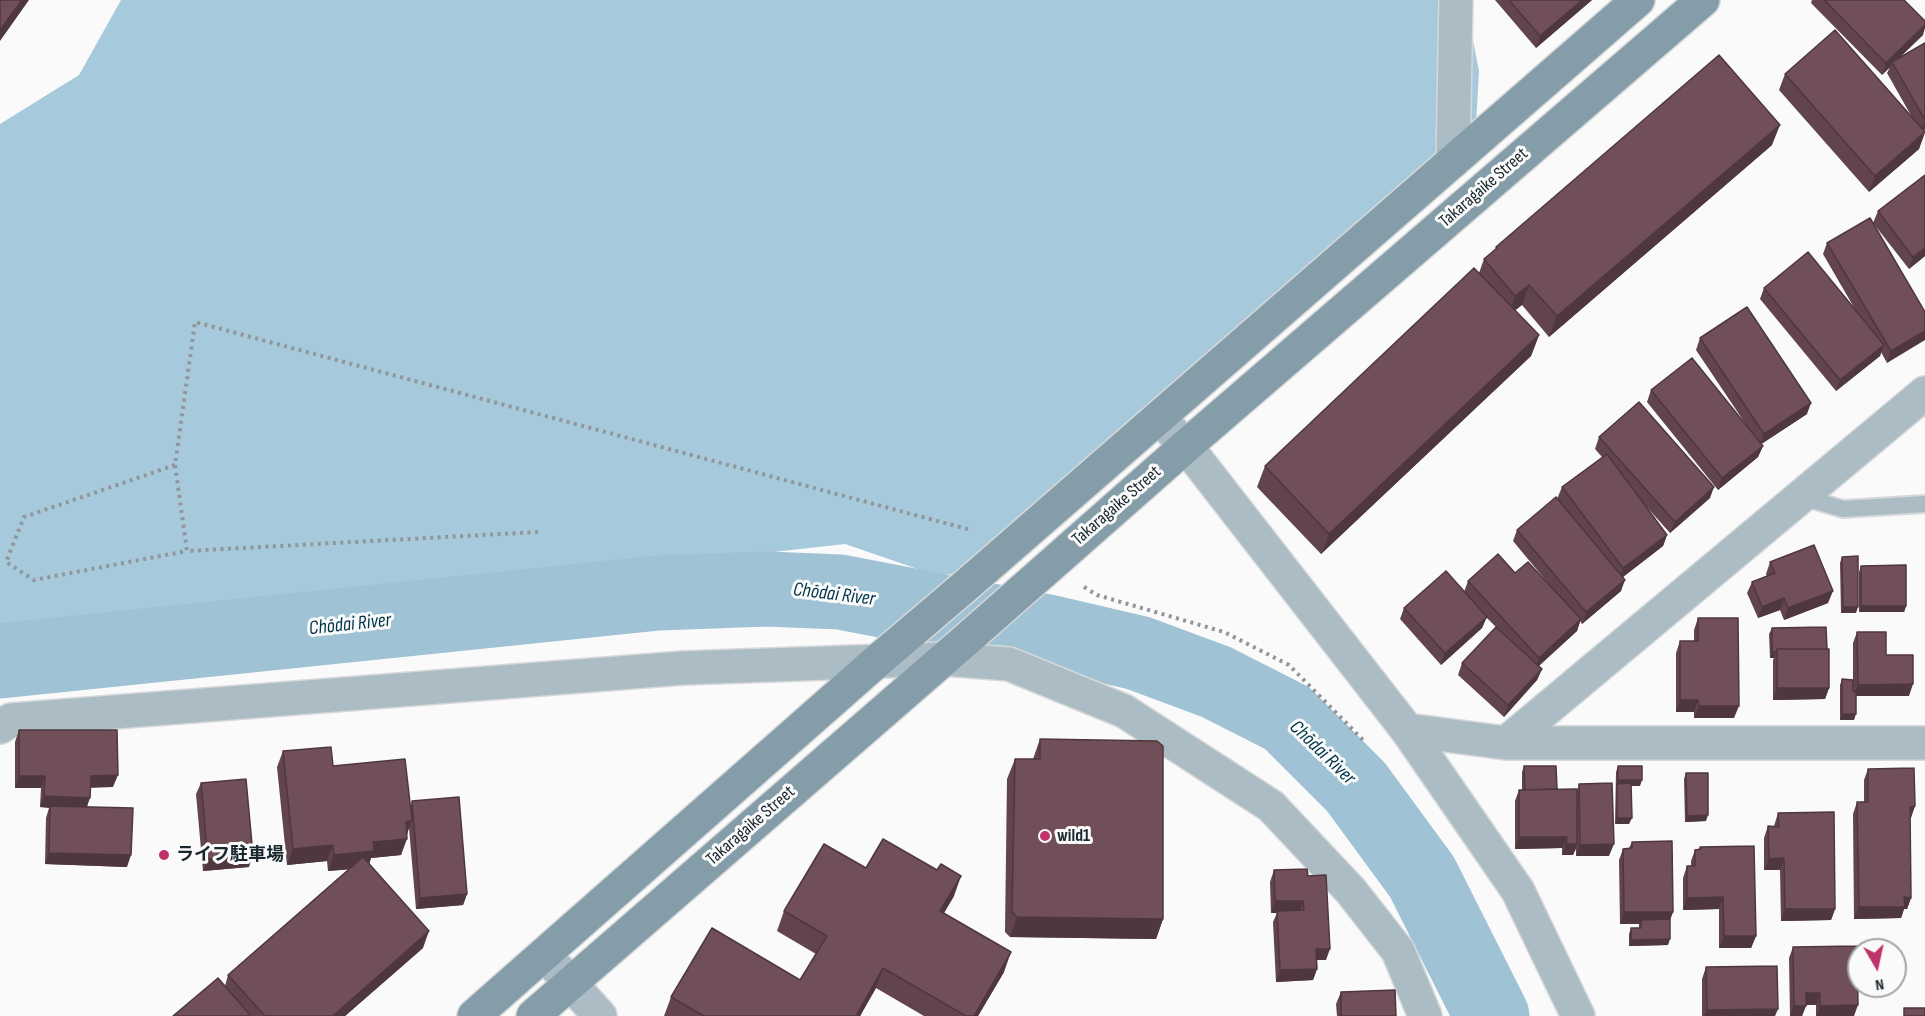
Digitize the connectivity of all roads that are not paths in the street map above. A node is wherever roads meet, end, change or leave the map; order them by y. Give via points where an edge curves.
1 (1456, 0) edge
2 (1638, 0) edge
3 (1703, 0) edge
4 (1454, 160) junction
5 (1925, 393) edge
6 (1159, 418) junction
7 (1186, 446) junction
8 (1802, 497) junction
9 (1925, 504) edge
10 (955, 649) junction
11 (876, 662) junction
12 (0, 727) edge
13 (1407, 730) junction
14 (1506, 743) junction
15 (1925, 743) edge
16 (544, 955) junction
17 (571, 983) junction
18 (474, 1016) edge
19 (533, 1016) edge
20 (600, 1016) edge
21 (1425, 1016) edge
22 (1578, 1016) edge

1 - 4 street
2 - 4 street
3 - 7 street, Takaragaike Street
4 - 6 street
5 - 8 street
6 - 7 street
6 - 11 street
7 - 10 street, Takaragaike Street
7 - 13 street
8 - 9 lane via 1843,509
8 - 14 street
10 - 11 street
10 - 17 street, Takaragaike Street
10 - 21 street via 1009,664 1124,711 1271,806 1351,891 1398,951
11 - 12 street via 683,668 11,720
11 - 16 street
13 - 14 street
13 - 22 street via 1518,891
14 - 15 street
16 - 17 street
16 - 18 street
17 - 19 street, Takaragaike Street
17 - 20 street

